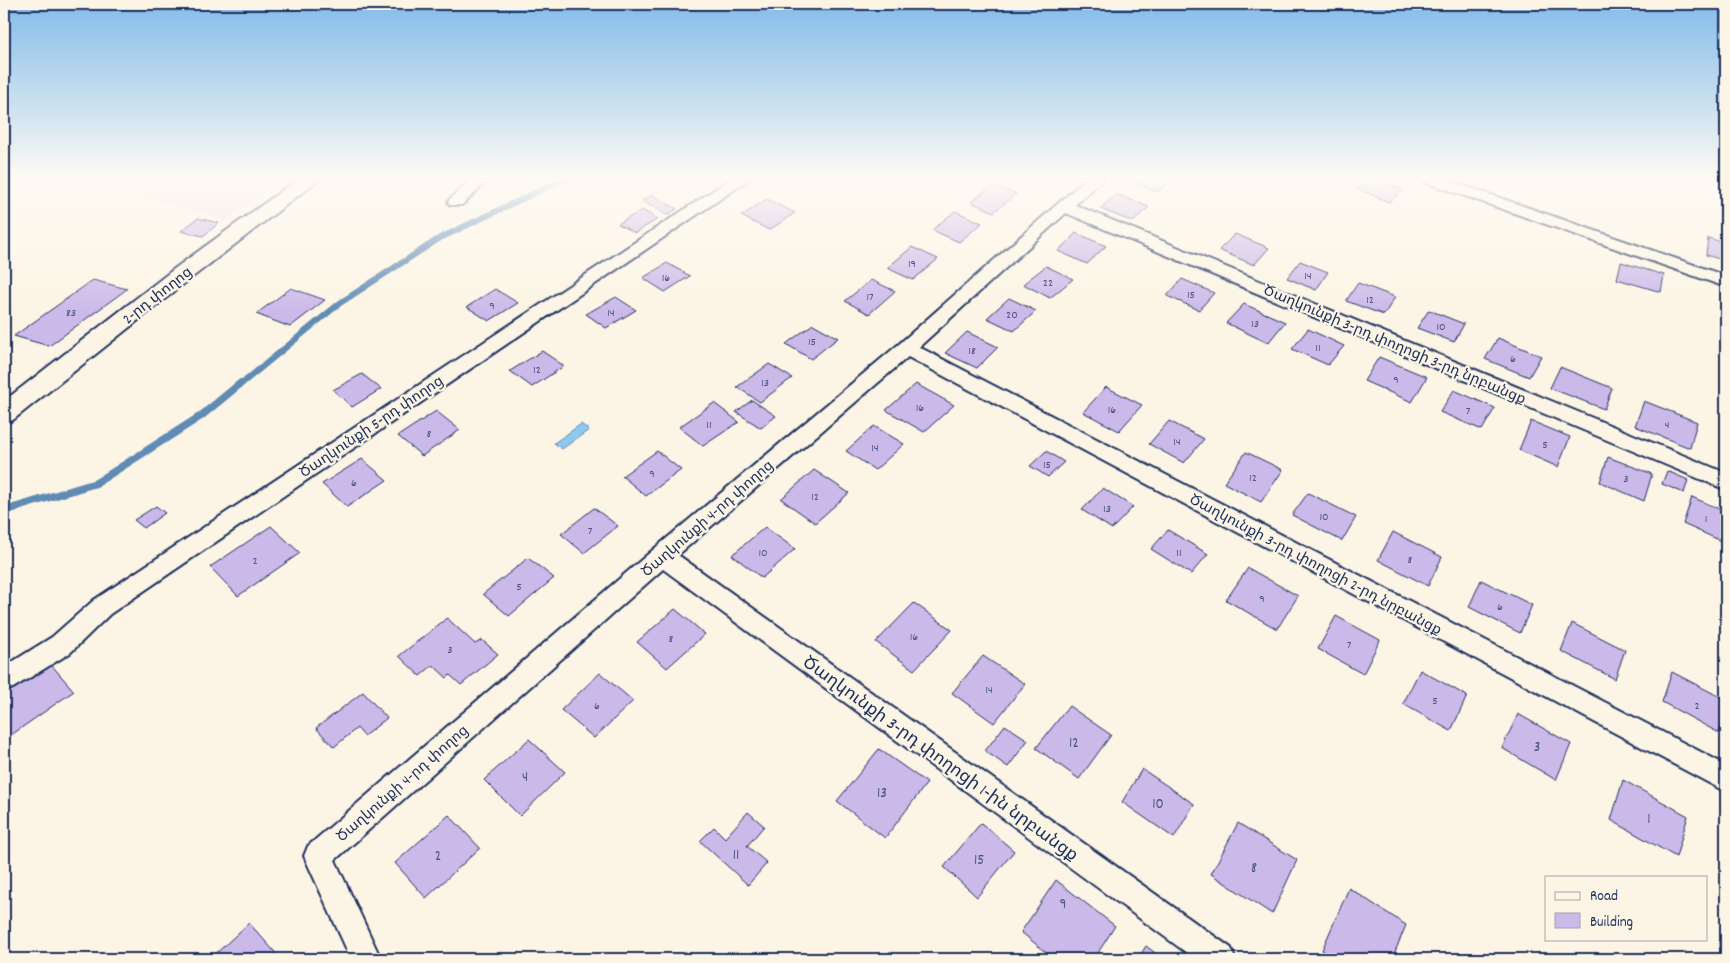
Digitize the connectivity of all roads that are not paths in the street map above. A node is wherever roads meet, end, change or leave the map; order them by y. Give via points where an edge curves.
1 (251, 223) edge
2 (675, 223) edge
3 (1047, 223) edge
4 (1103, 223) edge
5 (1556, 223) edge
6 (1726, 282) edge
7 (906, 348) junction
8 (4, 414) edge
9 (1726, 482) edge
10 (662, 556) junction
11 (4, 680) edge
12 (1726, 779) edge
13 (366, 959) edge
14 (1220, 959) edge

1 - 8 street, 2-րդ փողոց
2 - 11 street, Ծաղկունքի 5-րդ փողոց via 102,607 61,645
3 - 7 street, Ծաղկունքի 4-րդ փողոց
4 - 9 street, Ծաղկունքի 3-րդ փողոցի 3-րդ նրբանցք
5 - 6 street
7 - 10 street, Ծաղկունքի 4-րդ փողոց
7 - 12 street, Ծաղկունքի 3-րդ փողոցի 2-րդ նրբանցք
10 - 13 street, Ծաղկունքի 4-րդ փողոց via 318,856
10 - 14 street, Ծաղկունքի 3-րդ փողոցի 1-ին նրբանցք

